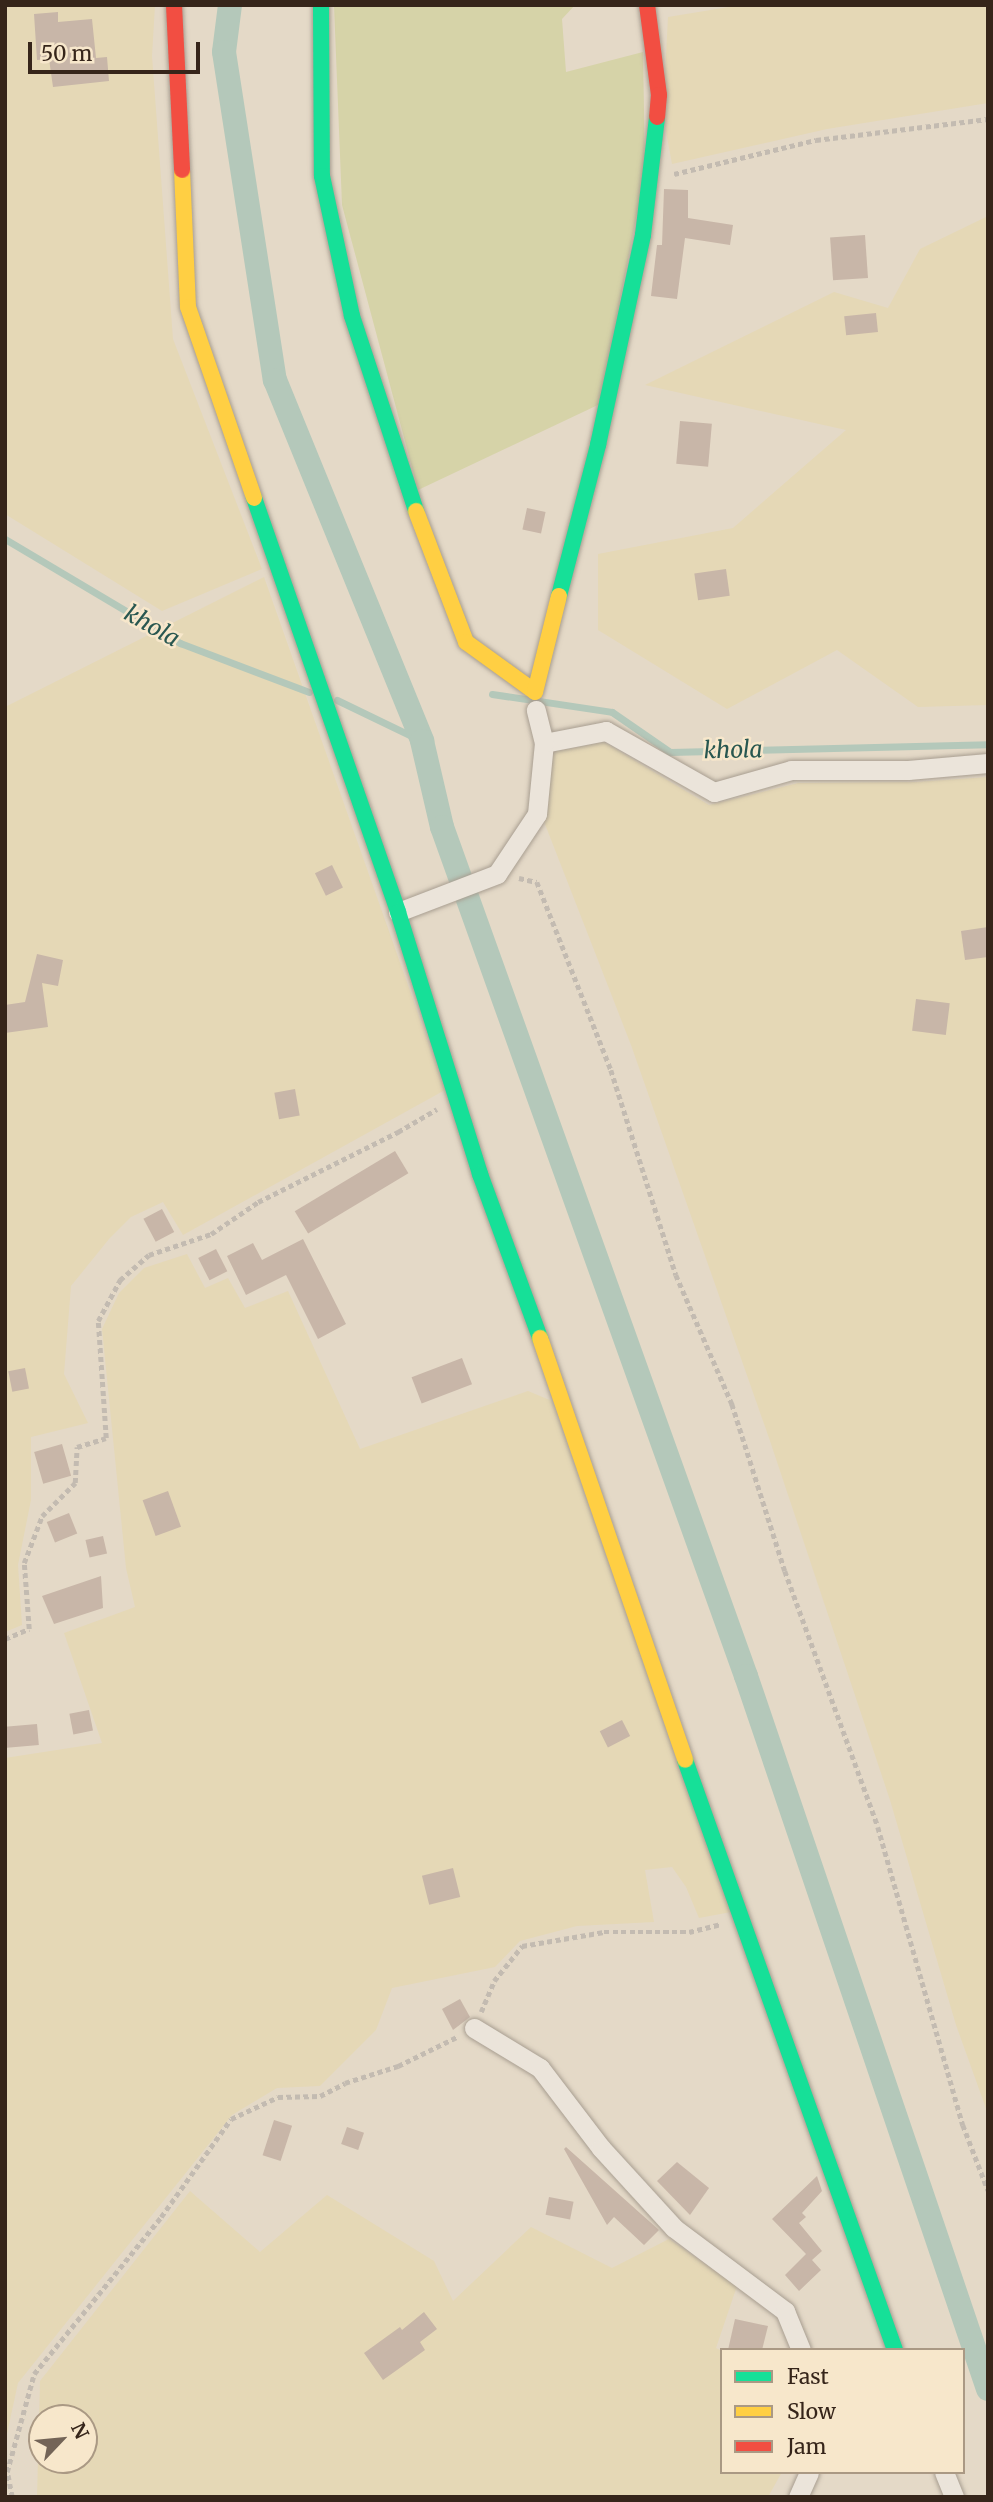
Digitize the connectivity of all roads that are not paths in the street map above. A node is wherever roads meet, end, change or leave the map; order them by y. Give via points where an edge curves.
1 (174, 5) edge
2 (321, 5) edge
3 (647, 5) edge
4 (536, 710) dead end
5 (544, 743) junction
6 (988, 763) edge
7 (398, 912) junction
8 (474, 2028) road end
9 (800, 2348) edge
10 (894, 2348) edge
11 (808, 2474) edge
12 (945, 2474) edge
13 (798, 2497) edge
14 (954, 2497) edge

1 - 7 street via 188,307
2 - 3 street via 322,176 352,316 405,483 466,642 535,692 598,445 643,235 659,95
4 - 5 street
5 - 6 street via 606,731 714,792 791,770 908,770
5 - 7 street via 537,814 497,874
7 - 10 street via 480,1174 571,1421 648,1655
8 - 9 street via 540,2068 601,2148 674,2228 785,2311
11 - 13 street
12 - 14 street

